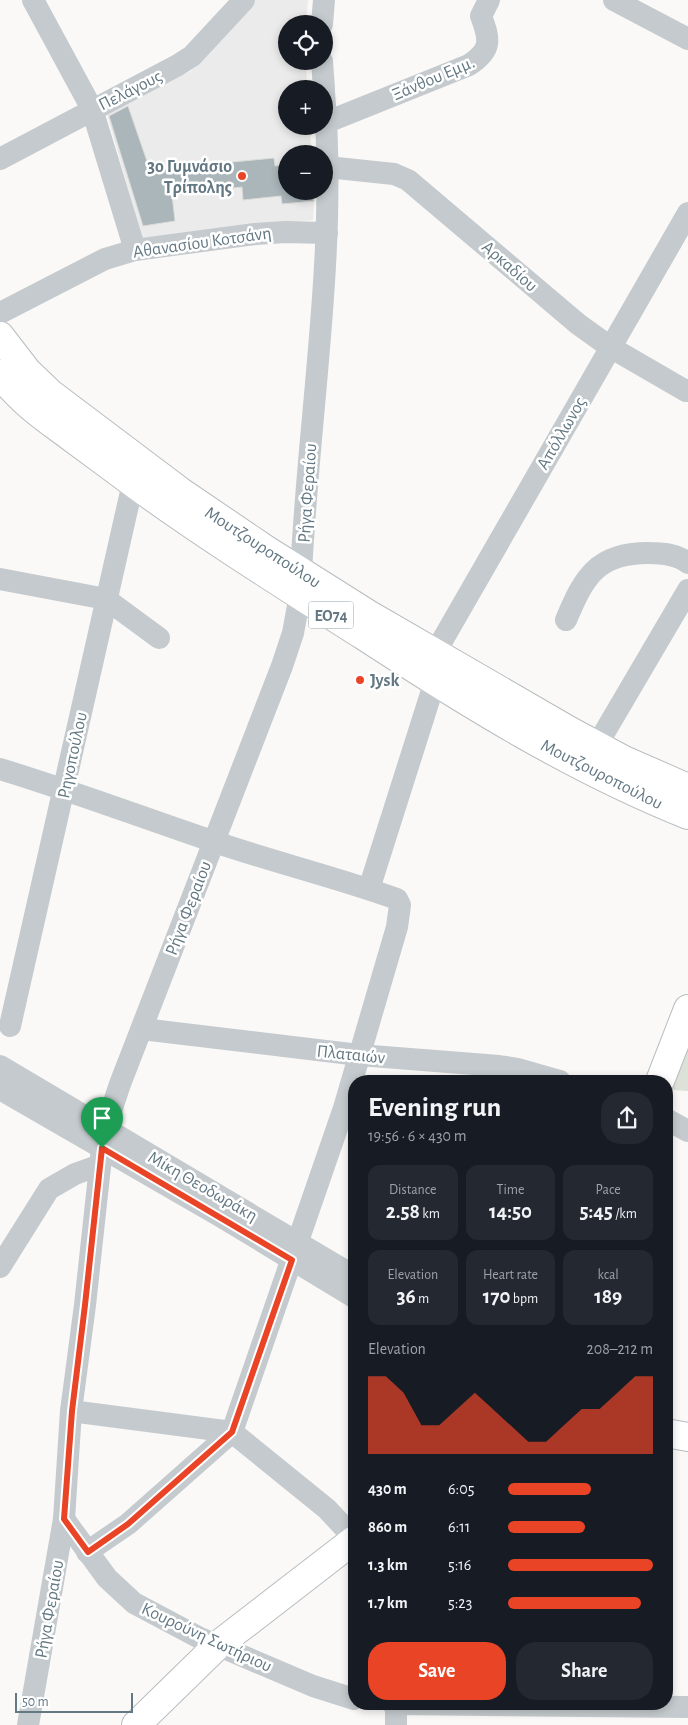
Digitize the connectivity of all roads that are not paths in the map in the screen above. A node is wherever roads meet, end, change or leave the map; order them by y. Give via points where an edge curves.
1 (33, 0) edge
2 (244, 0) edge
3 (324, 0) edge
4 (489, 0) edge
5 (614, 0) edge
6 (323, 15) edge
7 (688, 39) edge
8 (92, 109) junction
9 (333, 120) edge
10 (0, 159) edge
11 (333, 168) edge
12 (328, 200) edge
13 (688, 213) edge
14 (327, 233) junction
15 (135, 250) junction
16 (0, 313) edge
17 (0, 336) edge
18 (610, 347) junction
19 (0, 374) edge
20 (687, 390) edge
21 (133, 483) junction
22 (688, 563) edge
23 (0, 579) edge
24 (301, 584) junction
25 (688, 590) edge
26 (106, 599) junction
27 (566, 620) dead end
28 (160, 638) dead end
29 (435, 653) junction
30 (435, 681) junction
31 (597, 745) junction
32 (0, 769) edge
33 (688, 788) edge
34 (65, 789) junction
35 (688, 815) edge
36 (213, 841) junction
37 (368, 888) junction
38 (688, 1010) edge
39 (10, 1026) dead end
40 (142, 1029) junction
41 (358, 1055) junction
42 (0, 1066) edge
43 (353, 1075) edge
44 (539, 1075) edge
45 (662, 1075) edge
46 (0, 1089) edge
47 (348, 1093) edge
48 (673, 1122) edge
49 (688, 1131) edge
50 (102, 1147) junction
51 (295, 1251) junction
52 (0, 1267) edge
53 (348, 1273) edge
54 (348, 1293) edge
55 (72, 1411) junction
56 (673, 1416) edge
57 (688, 1419) edge
58 (232, 1432) junction
59 (673, 1434) edge
60 (688, 1437) edge
61 (64, 1519) junction
62 (348, 1533) edge
63 (348, 1544) edge
64 (88, 1552) junction
65 (218, 1645) junction
66 (348, 1697) edge
67 (673, 1707) edge
68 (688, 1707) edge
69 (395, 1710) edge
70 (28, 1725) edge
71 (136, 1725) edge
72 (396, 1725) edge

1 - 8 street
2 - 8 street, Πελάγους via 192,56
3 - 6 street
4 - 9 street, Ξάνθου Εμμ. via 481,16 488,34 488,44 481,57 469,65
5 - 7 street
8 - 10 street, Πελάγους
8 - 15 street
11 - 18 street, Αρκαδίου via 394,174 408,180 578,324
12 - 14 street, Ρήγα Φεραίου
13 - 18 street, Απόλλωνος
14 - 15 street, Αθανασίου Κοτσάνη via 256,234
14 - 24 street, Ρήγα Φεραίου
15 - 16 street, Αθανασίου Κοτσάνη via 105,260
17 - 24 main road, Μουτζουροπούλου / ΕΟ74 via 27,371 51,394
18 - 20 street, Αρκαδίου
18 - 29 street, Απόλλωνος
19 - 21 main road, Μουτζουροπούλου / ΕΟ74 via 32,408
21 - 24 main road, Μουτζουροπούλου / ΕΟ74 via 191,525
21 - 26 street, Ρηγοπούλου
22 - 27 street via 662,553 623,554 608,560 594,568 585,580
23 - 26 street
24 - 29 main road, Μουτζουροπούλου / ΕΟ74
24 - 30 main road, Μουτζουροπούλου / ΕΟ74
24 - 36 street, Ρήγα Φεραίου via 293,633 282,666
25 - 31 street
26 - 28 street
26 - 34 street, Ρηγοπούλου
29 - 30 street
29 - 31 main road, Μουτζουροπούλου / ΕΟ74
30 - 35 main road, Μουτζουροπούλου / ΕΟ74 via 582,767
30 - 37 street
31 - 33 main road, Μουτζουροπούλου / ΕΟ74
32 - 34 street
34 - 36 street
34 - 39 street, Ρηγοπούλου
36 - 37 street
36 - 40 street, Ρήγα Φεραίου
37 - 41 street via 397,899 400,905
38 - 45 main road
40 - 41 street, Πλαταιών
40 - 50 street, Ρήγα Φεραίου via 120,1084
41 - 43 street
41 - 44 street, Πλαταιών via 499,1066
42 - 50 street, Μίκη Θεοδωράκη
46 - 50 street, Μίκη Θεοδωράκη
47 - 51 street
48 - 49 street
50 - 51 street, Μίκη Θεοδωράκη
50 - 52 street via 74,1174 50,1188
50 - 55 street, Ρήγα Φεραίου
51 - 53 street, Μίκη Θεοδωράκη
51 - 54 street, Μίκη Θεοδωράκη
51 - 58 street
55 - 58 street
55 - 61 street, Ρήγα Φεραίου
56 - 57 main road
58 - 62 street via 320,1503
58 - 64 street via 128,1524
59 - 60 main road
61 - 64 street, Κουρούνη Σωτήριου
61 - 70 street, Ρήγα Φεραίου
63 - 65 main road
64 - 65 street, Κουρούνη Σωτήριου via 106,1578 134,1602
65 - 66 street, Κουρούνη Σωτήριου via 313,1686
65 - 71 main road
67 - 68 street
69 - 72 street

